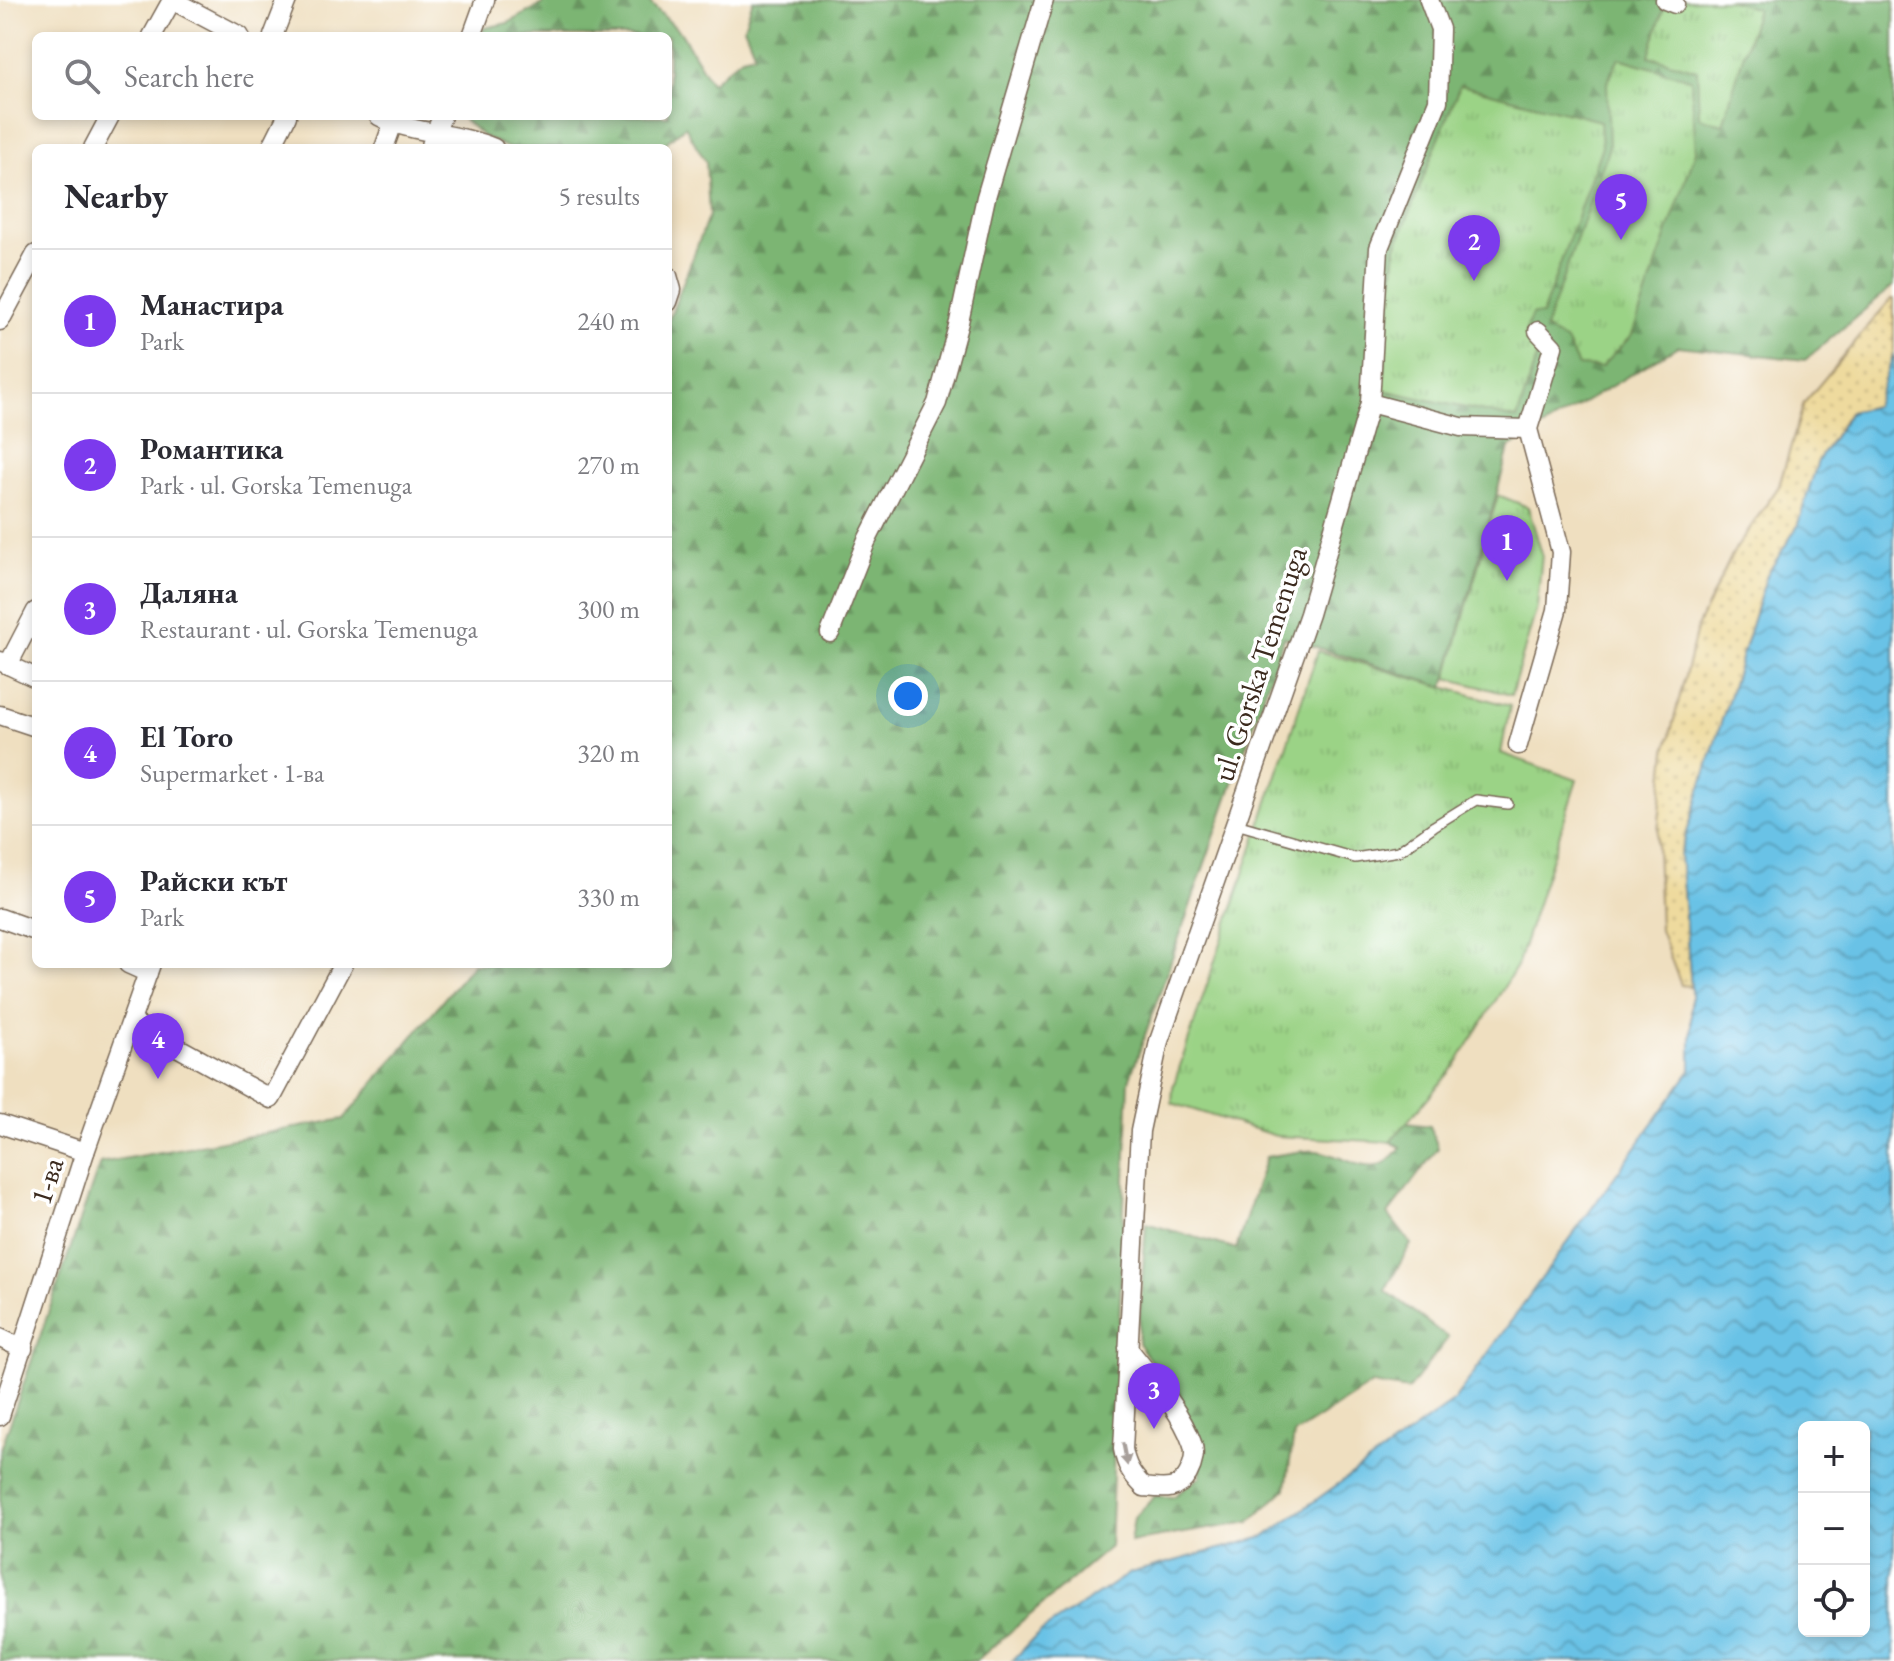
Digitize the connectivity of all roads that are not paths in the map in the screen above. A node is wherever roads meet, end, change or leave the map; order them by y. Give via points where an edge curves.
1 (172, 0) edge
2 (287, 0) edge
3 (485, 0) edge
4 (1044, 0) edge
5 (1429, 0) edge
6 (154, 32) edge
7 (232, 32) edge
8 (275, 32) edge
9 (473, 32) edge
10 (108, 120) edge
11 (285, 120) edge
12 (386, 120) edge
13 (436, 132) edge
14 (95, 144) edge
15 (273, 144) edge
16 (384, 144) edge
17 (485, 144) edge
18 (32, 261) edge
19 (0, 321) edge
20 (1538, 331) dead end
21 (1370, 403) junction
22 (1528, 429) junction
23 (32, 618) edge
24 (830, 633) dead end
25 (4, 663) edge
26 (32, 676) edge
27 (0, 715) edge
28 (32, 726) edge
29 (1518, 745) dead end
30 (1508, 804) dead end
31 (1236, 824) junction
32 (0, 918) edge
33 (32, 930) edge
34 (150, 968) edge
35 (341, 968) edge
36 (132, 1022) junction
37 (0, 1124) edge
38 (85, 1152) junction
39 (0, 1338) edge
40 (1128, 1348) junction
41 (23, 1349) junction
42 (0, 1416) edge

1 - 6 street
1 - 7 street
2 - 8 street
3 - 9 street
4 - 24 street via 986,197 937,403 866,542
5 - 21 street, ul. Gorska Temenuga via 1440,29 1438,101 1379,248
10 - 14 street
11 - 15 street
12 - 13 street
12 - 16 street
13 - 17 street
18 - 19 street
20 - 22 street via 1553,347
21 - 22 street via 1461,427
21 - 31 street, ul. Gorska Temenuga via 1309,614
22 - 29 street via 1561,552 1557,610
23 - 25 street
25 - 26 street
27 - 28 street
30 - 31 lane via 1476,800 1399,851 1355,858
31 - 40 street, ul. Gorska Temenuga via 1159,1041 1140,1131
32 - 33 street
34 - 36 street, 1-ва
35 - 36 street via 271,1099
36 - 38 street, 1-ва
37 - 38 street
38 - 41 street, 1-ва
39 - 41 street
40 -> 40 street, ul. Gorska Temenuga via 1125,1462 1144,1487 1173,1489 1191,1469 1193,1445
41 - 42 street, 1-ва

